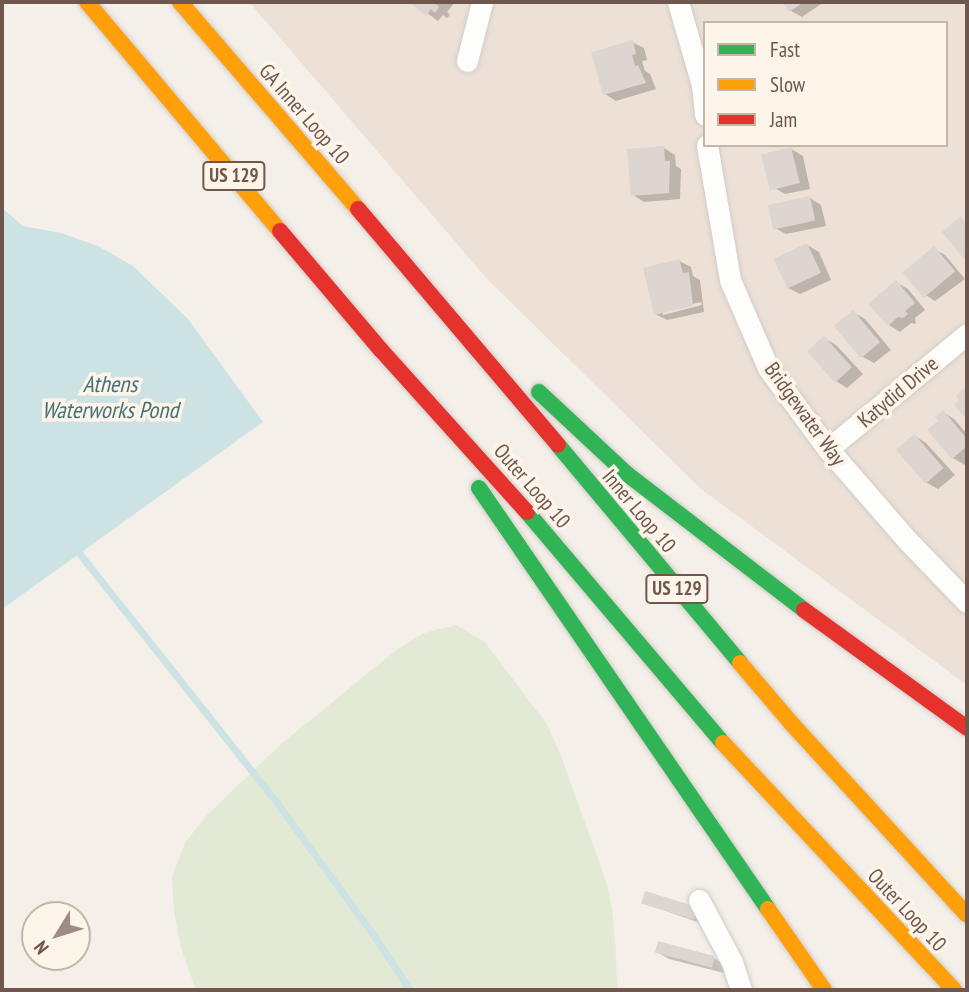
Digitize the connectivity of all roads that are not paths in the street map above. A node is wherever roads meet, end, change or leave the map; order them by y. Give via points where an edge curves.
1 (87, 2) edge
2 (180, 2) edge
3 (482, 2) edge
4 (678, 2) edge
5 (467, 61) dead end
6 (703, 95) edge
7 (707, 147) edge
8 (397, 254) junction
9 (967, 334) edge
10 (381, 350) junction
11 (503, 355) dead end
12 (528, 381) dead end
13 (828, 449) junction
14 (967, 602) edge
15 (967, 728) edge
16 (699, 900) dead end
17 (967, 915) edge
18 (741, 990) edge
19 (824, 990) edge
20 (954, 990) edge

1 - 10 highway, Outer Loop 10 / US 129
2 - 8 highway, GA Inner Loop 10 / US 129
3 - 5 street
4 - 6 street
7 - 13 street, Bridgewater Way via 730,280 768,368
8 - 11 highway
8 - 17 highway, Inner Loop 10 / US 129 via 782,713
9 - 13 street, Katydid Drive
10 - 19 highway
10 - 20 highway, Outer Loop 10 / US 129 via 519,502 718,738
12 - 15 highway via 580,433 728,554
13 - 14 street, Bridgewater Way
16 - 18 street via 732,962

